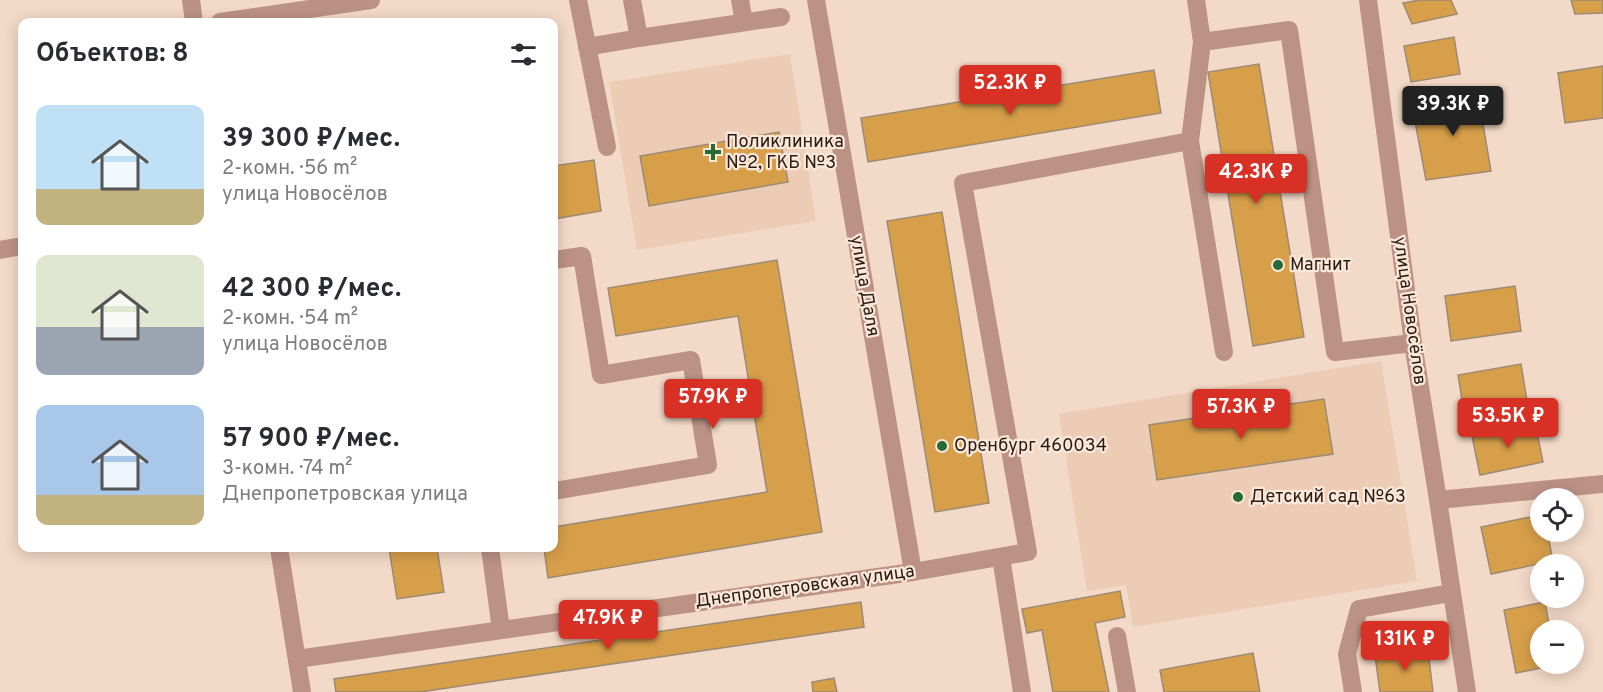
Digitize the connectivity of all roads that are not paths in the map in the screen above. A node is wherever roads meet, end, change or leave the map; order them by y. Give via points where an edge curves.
1 (190, 0) edge
2 (371, 0) edge
3 (578, 0) edge
4 (632, 0) edge
5 (740, 0) edge
6 (816, 0) edge
7 (1196, 0) edge
8 (1368, 0) edge
9 (781, 17) dead end
10 (193, 18) edge
11 (247, 18) edge
12 (744, 22) junction
13 (639, 38) junction
14 (1202, 42) junction
15 (587, 47) junction
16 (1190, 141) junction
17 (607, 147) dead end
18 (18, 247) edge
19 (0, 250) edge
20 (558, 259) edge
21 (1413, 343) junction
22 (1224, 352) dead end
23 (1603, 484) edge
24 (558, 490) edge
25 (1438, 500) junction
26 (280, 552) edge
27 (491, 552) edge
28 (1000, 557) junction
29 (912, 572) junction
30 (1451, 593) junction
31 (501, 630) junction
32 (1117, 636) dead end
33 (297, 659) junction
34 (302, 692) edge
35 (1022, 692) edge
36 (1126, 692) edge
37 (1353, 692) edge
38 (1467, 692) edge

1 - 10 street
2 - 11 street
3 - 15 street
4 - 13 street
5 - 12 street
6 - 29 street, улица Даля
7 - 14 street
8 - 21 street, улица Новосёлов
9 - 12 street
12 - 13 street
13 - 15 street
14 - 16 street
14 - 21 street via 1289,30 1335,352
15 - 17 street
16 - 22 street
16 - 28 street, Днепропетровская улица via 963,183 1028,552
18 - 19 street
20 - 24 street via 582,256 601,375 691,360 708,465
21 - 25 street, улица Новосёлов
23 - 25 street
25 - 30 street, улица Новосёлов
26 - 33 street
27 - 31 street
28 - 29 street, Днепропетровская улица
28 - 35 street
29 - 31 street, Днепропетровская улица
30 - 37 street via 1359,609 1347,654
30 - 38 street, улица Новосёлов
31 - 33 street, Днепропетровская улица
32 - 36 street
33 - 34 street

